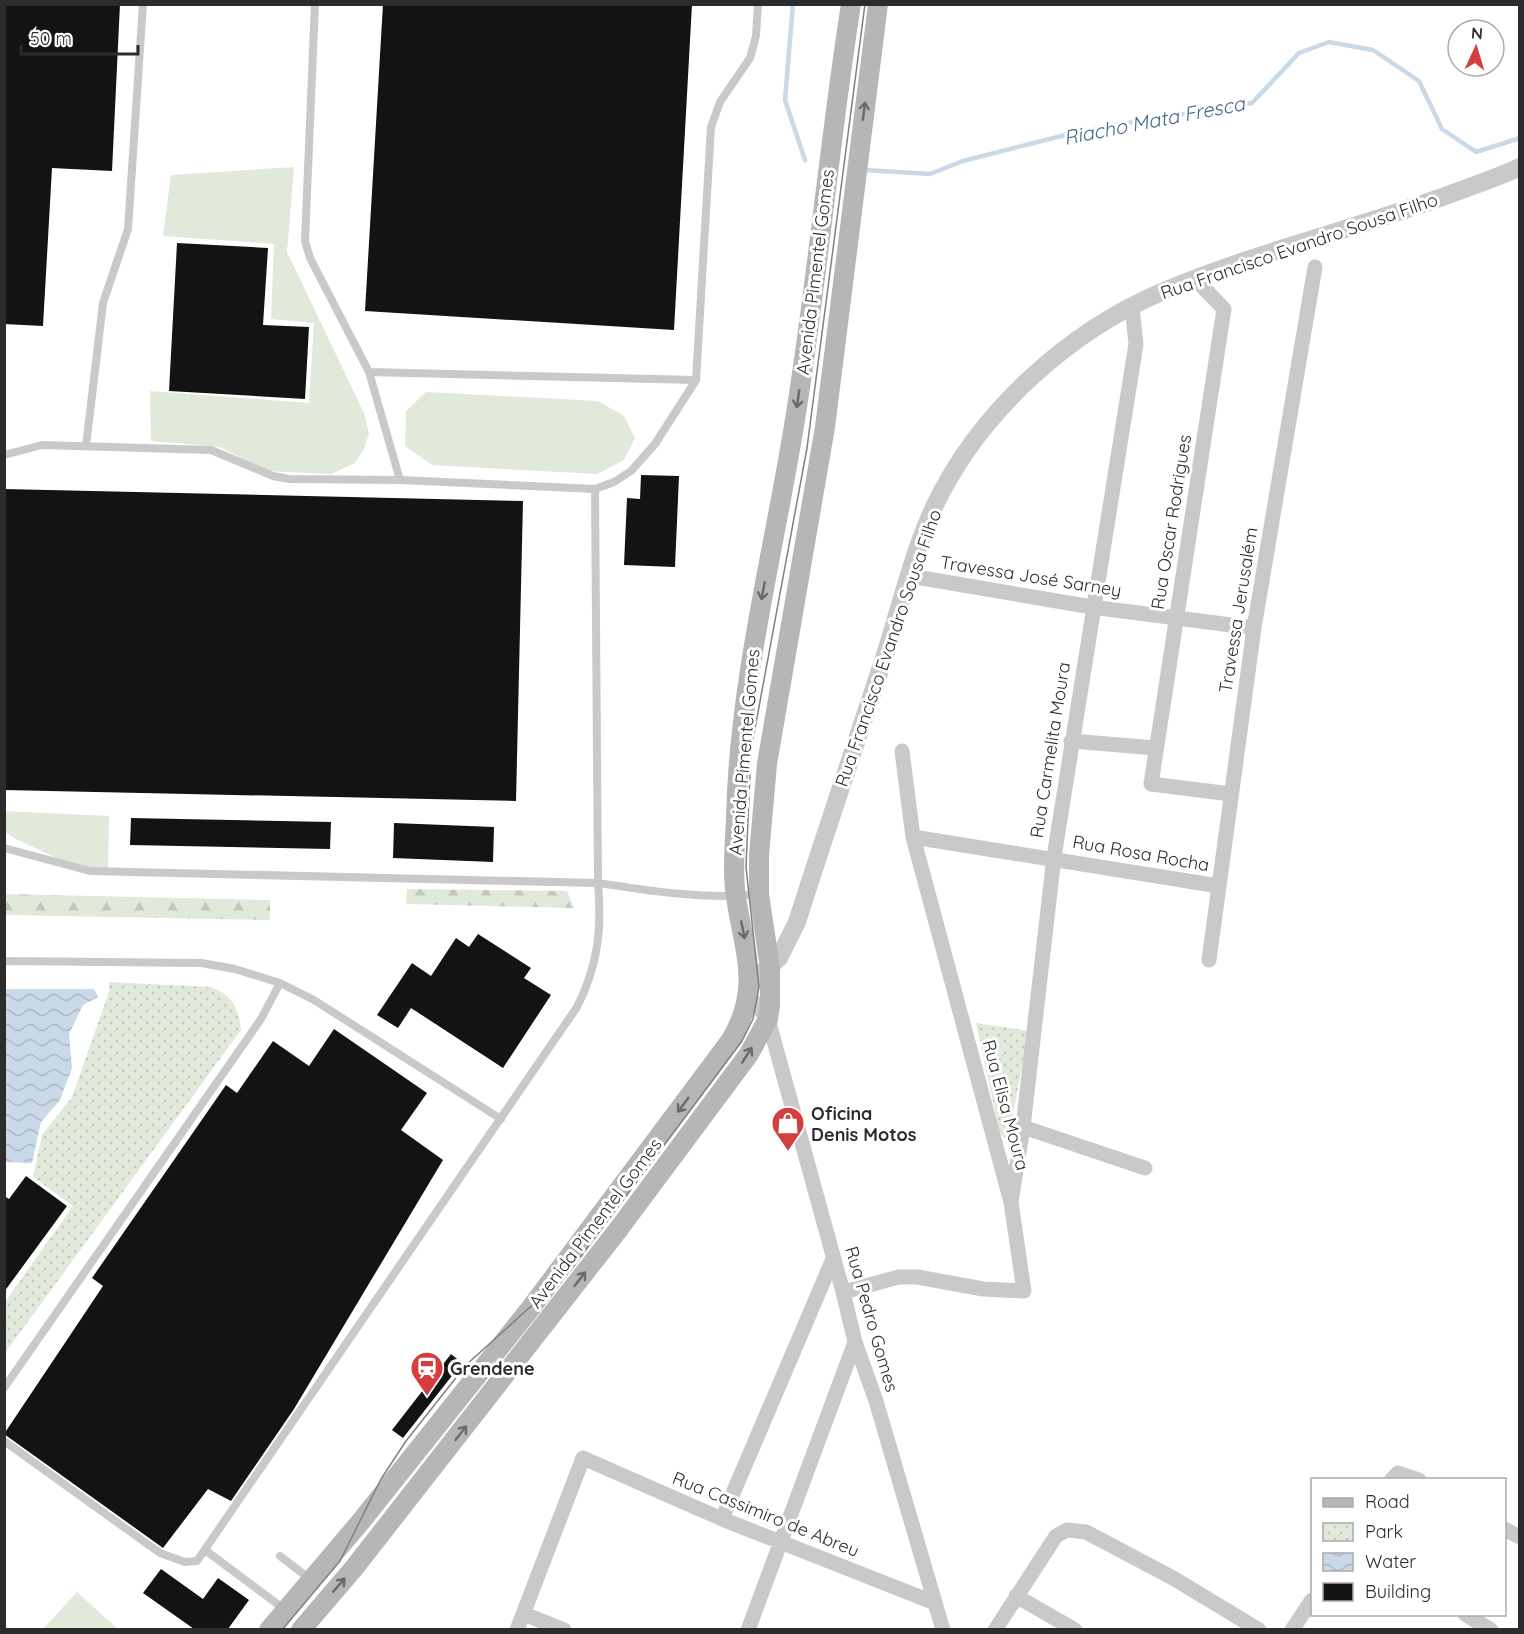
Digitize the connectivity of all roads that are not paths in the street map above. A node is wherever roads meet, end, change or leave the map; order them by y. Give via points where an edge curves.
1 (143, 4) edge
2 (315, 4) edge
3 (758, 4) edge
4 (851, 4) edge
5 (879, 4) edge
6 (1520, 167) edge
7 (1315, 267) dead end
8 (1195, 279) junction
9 (1132, 307) junction
10 (369, 372) junction
11 (696, 380) junction
12 (86, 446) junction
13 (4, 455) edge
14 (400, 480) junction
15 (595, 489) junction
16 (910, 576) junction
17 (1092, 607) junction
18 (758, 617) junction
19 (1176, 618) junction
20 (791, 622) junction
21 (1254, 628) junction
22 (1071, 741) junction
23 (1156, 748) junction
24 (902, 751) dead end
25 (1231, 794) junction
26 (913, 837) junction
27 (4, 848) edge
28 (1054, 857) junction
29 (598, 883) junction
30 (1219, 886) junction
31 (759, 894) junction
32 (736, 897) junction
33 (1209, 960) dead end
34 (4, 961) edge
35 (770, 968) junction
36 (279, 983) junction
37 (749, 990) junction
38 (768, 1018) junction
39 (501, 1119) junction
40 (1023, 1127) junction
41 (1145, 1168) dead end
42 (1011, 1202) junction
43 (833, 1259) junction
44 (843, 1292) junction
45 (855, 1342) junction
46 (4, 1388) edge
47 (4, 1441) edge
48 (1392, 1478) edge
49 (1416, 1478) edge
50 (722, 1519) junction
51 (1506, 1530) edge
52 (1520, 1537) edge
53 (781, 1542) junction
54 (205, 1550) junction
55 (280, 1556) dead end
56 (311, 1580) junction
57 (1016, 1596) junction
58 (1311, 1601) edge
59 (935, 1603) junction
60 (285, 1610) junction
61 (524, 1614) junction
62 (1468, 1616) edge
63 (269, 1629) edge
64 (301, 1629) edge
65 (517, 1629) edge
66 (564, 1629) edge
67 (748, 1629) edge
68 (943, 1629) edge
69 (995, 1629) edge
70 (1076, 1629) edge
71 (1259, 1629) edge
72 (1292, 1629) edge
73 (1491, 1629) edge

1 - 12 lane via 128,229 103,303
2 - 10 lane via 304,241
3 - 11 lane via 750,58 720,102 711,127
4 -> 18 main road, Avenida Pimentel Gomes via 796,413
20 -> 5 main road, Avenida Pimentel Gomes via 825,427
6 - 8 street, Rua Francisco Evandro Sousa Filho via 1431,201
7 - 21 street, Travessa Jerusalém
8 - 9 street, Rua Francisco Evandro Sousa Filho
8 - 19 street, Rua Oscar Rodrigues via 1224,309
9 - 16 street, Rua Francisco Evandro Sousa Filho via 1055,358 993,420 966,453 936,503
9 - 17 street, Rua Carmelita Moura via 1136,344
10 - 11 lane
10 - 14 lane
11 - 15 lane via 655,444 631,471
12 - 13 lane via 42,445
12 - 14 lane via 211,450 289,480
14 - 15 lane
15 - 29 lane
16 - 17 street, Travessa José Sarney
16 - 35 street, Rua Francisco Evandro Sousa Filho via 797,922 784,951
17 - 19 street, Travessa José Sarney
17 - 22 street, Rua Carmelita Moura
18 - 20 main road
18 - 32 main road, Avenida Pimentel Gomes via 737,791
19 - 21 street, Travessa José Sarney
19 - 23 street, Rua Oscar Rodrigues
20 - 31 main road, Avenida Pimentel Gomes via 767,764
21 - 25 street, Travessa Jerusalém
22 - 23 street
22 - 28 street, Rua Carmelita Moura
23 - 25 street, Rua Oscar Rodrigues via 1151,784
24 - 26 street, Rua Elisa Moura
25 - 30 street, Travessa Jerusalém
26 - 28 street, Rua Rosa Rocha
26 - 42 street, Rua Elisa Moura
27 - 29 lane via 90,872
28 - 30 street, Rua Rosa Rocha
28 - 40 street, Rua Carmelita Moura
29 - 32 lane
29 - 39 lane via 599,949 586,989
30 - 33 street, Travessa Jerusalém
31 - 32 lane
31 - 35 main road, Avenida Pimentel Gomes
32 -> 37 main road, Avenida Pimentel Gomes via 747,948
34 - 36 lane via 201,963
35 - 37 street, Rua Francisco Evandro Sousa Filho
35 - 38 main road, Avenida Pimentel Gomes
36 - 39 lane via 314,1000
36 - 46 lane via 261,1019
37 - 38 street
37 -> 56 main road, Avenida Pimentel Gomes via 741,1023 731,1040 566,1262
38 - 43 street, Rua Pedro Gomes
64 -> 38 main road, Avenida Pimentel Gomes via 354,1568 618,1230 749,1054
39 - 54 lane
40 - 41 street
40 - 42 street, Rua Carmelita Moura
42 - 44 street, Rua Elisa Moura via 1024,1291 899,1277
43 - 44 street, Rua Pedro Gomes
43 - 50 street
44 - 45 street, Rua Pedro Gomes
45 - 53 street
45 - 59 street, Rua Pedro Gomes
47 - 54 lane via 160,1553 191,1562 197,1561
48 - 49 street via 1398,1473
50 - 53 street, Rua Cassimiro de Abreu
50 - 61 street, Rua Cassimiro de Abreu via 583,1458
51 - 52 street
53 - 59 street, Rua Cassimiro de Abreu
53 - 67 street
54 - 60 lane
55 - 56 lane
56 - 60 main road, Avenida Pimentel Gomes
57 - 69 street
57 - 70 street
57 - 71 street via 1056,1536 1068,1530 1086,1532
58 - 72 street
59 - 68 street, Rua Pedro Gomes
60 - 63 main road, Avenida Pimentel Gomes
61 - 65 street
61 - 66 street
62 - 73 street

